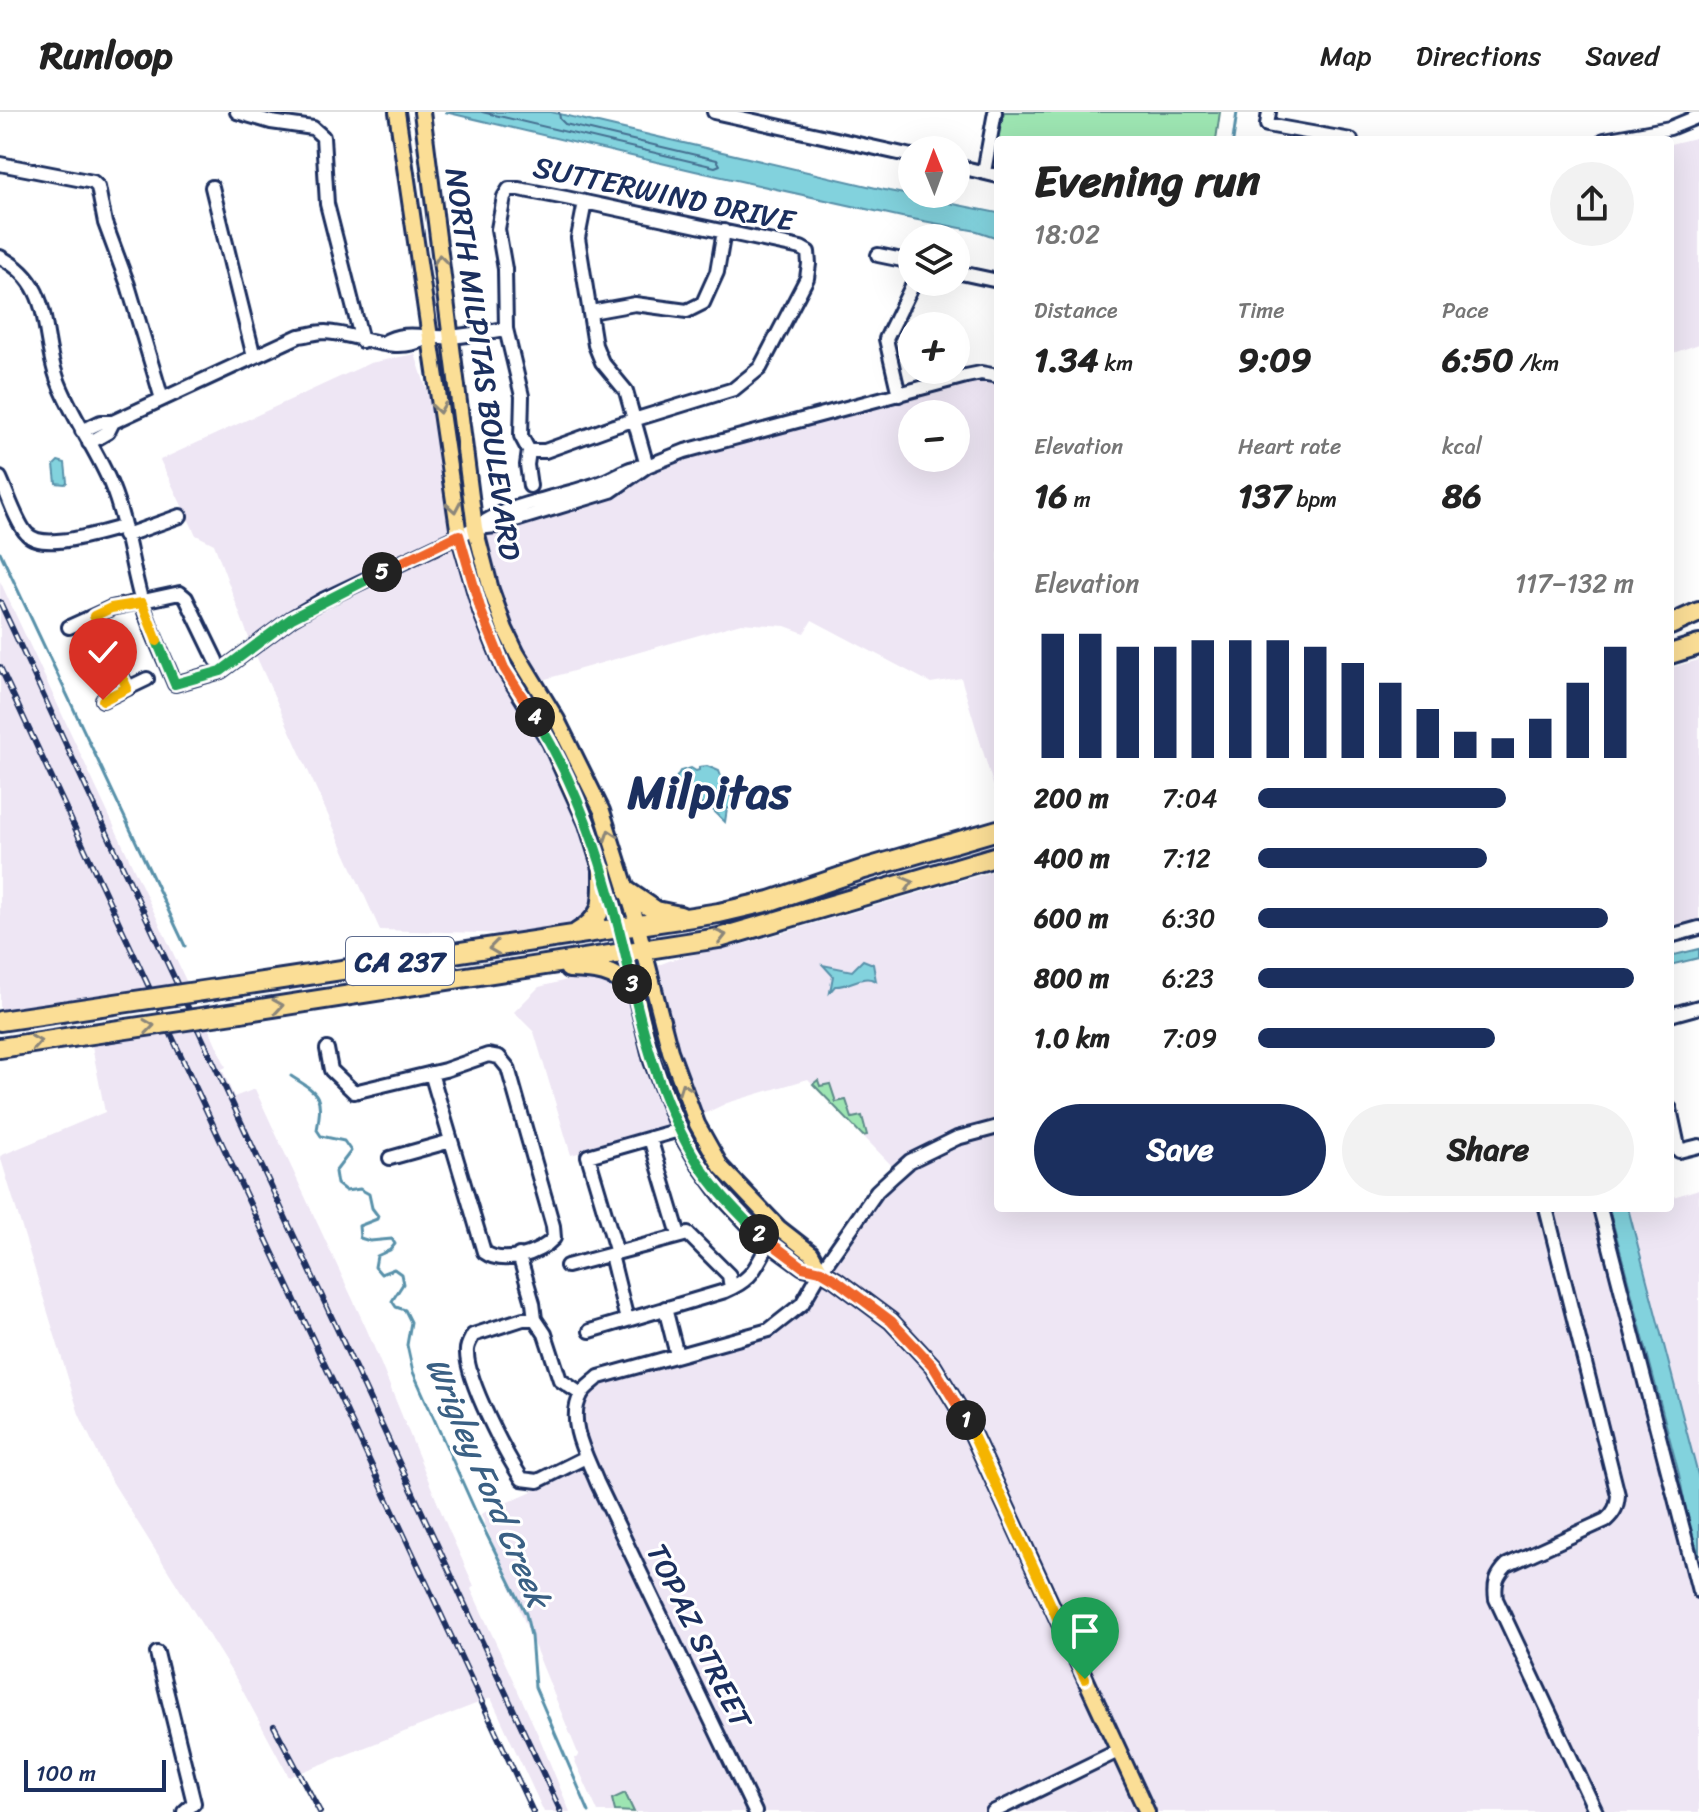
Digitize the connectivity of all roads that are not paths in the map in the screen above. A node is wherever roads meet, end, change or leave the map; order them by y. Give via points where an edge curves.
1 (237, 112) edge
2 (422, 112) edge
3 (714, 112) edge
4 (995, 112) edge
5 (1269, 112) edge
6 (1699, 116) edge
7 (398, 118) edge
8 (1329, 136) edge
9 (1626, 136) edge
10 (898, 153) edge
11 (0, 164) edge
12 (970, 169) edge
13 (984, 172) junction
14 (994, 175) edge
15 (212, 187) dead end
16 (585, 202) junction
17 (724, 231) junction
18 (878, 255) dead end
19 (0, 257) edge
20 (898, 259) edge
21 (970, 275) edge
22 (994, 280) edge
23 (907, 296) edge
24 (591, 312) junction
25 (506, 329) junction
26 (430, 337) junction
27 (449, 337) junction
28 (362, 341) junction
29 (254, 357) junction
30 (994, 375) edge
31 (899, 395) junction
32 (162, 399) junction
33 (636, 420) junction
34 (86, 437) junction
35 (529, 451) junction
36 (647, 466) junction
37 (0, 478) edge
38 (530, 486) dead end
39 (180, 516) dead end
40 (475, 528) junction
41 (124, 532) junction
42 (459, 535) junction
43 (142, 603) junction
44 (1699, 612) edge
45 (94, 616) junction
46 (1699, 619) edge
47 (1674, 625) edge
48 (1674, 626) edge
49 (69, 627) dead end
50 (1699, 648) edge
51 (1674, 653) edge
52 (216, 660) dead end
53 (147, 679) dead end
54 (127, 688) junction
55 (103, 700) dead end
56 (994, 831) edge
57 (994, 857) edge
58 (603, 871) junction
59 (628, 892) junction
60 (719, 913) junction
61 (629, 928) junction
62 (1699, 928) edge
63 (1674, 935) edge
64 (571, 936) junction
65 (644, 949) junction
66 (624, 951) junction
67 (522, 967) junction
68 (633, 990) junction
69 (1699, 1007) edge
70 (1674, 1014) edge
71 (0, 1021) edge
72 (0, 1048) edge
73 (327, 1049) dead end
74 (431, 1073) junction
75 (994, 1128) edge
76 (1674, 1128) edge
77 (679, 1130) junction
78 (650, 1138) junction
79 (451, 1141) junction
80 (1699, 1146) edge
81 (390, 1158) dead end
82 (1547, 1212) edge
83 (1601, 1212) edge
84 (679, 1235) junction
85 (770, 1242) junction
86 (614, 1254) junction
87 (519, 1255) junction
88 (567, 1266) dead end
89 (821, 1271) junction
90 (731, 1288) junction
91 (665, 1308) junction
92 (535, 1319) junction
93 (627, 1320) junction
94 (590, 1331) dead end
95 (677, 1355) junction
96 (581, 1394) junction
97 (586, 1457) junction
98 (1699, 1591) edge
99 (157, 1653) dead end
100 (1118, 1751) junction
101 (184, 1812) edge
102 (755, 1812) edge
103 (993, 1812) edge
104 (1147, 1812) edge
105 (1596, 1812) edge

1 - 28 street via 313,128 323,137 327,204
27 -> 2 main road, NORTH MILPITAS BOULEVARD
3 - 10 street
4 - 13 street
5 - 8 street via 1267,125
6 - 9 street
7 - 26 main road, NORTH MILPITAS BOULEVARD
11 - 32 street via 98,187
12 - 13 street
13 - 14 street
15 - 29 street
16 - 17 street, SUTTERWIND DRIVE
16 - 24 street via 578,238
16 - 25 street, SUTTERWIND DRIVE via 519,189 509,189 504,197 498,229
17 - 24 street via 717,272 703,303 687,311 635,304
17 - 33 street, SUTTERWIND DRIVE via 801,248 808,252 807,278 760,368 734,389
18 - 20 street
19 - 34 street via 25,275 42,303 56,376
21 - 22 street
23 - 31 street via 886,339
24 - 33 street via 602,362 626,391
25 - 27 street
25 - 35 street via 522,396 521,436
26 - 27 street
26 - 28 street via 413,345
26 -> 42 main road, NORTH MILPITAS BOULEVARD
27 - 40 main road, NORTH MILPITAS BOULEVARD
28 - 29 street via 324,332 293,338
29 - 32 street
30 - 31 street via 981,373
31 - 36 street via 685,451
32 - 34 street via 113,422 101,422
33 - 35 street via 545,451
33 - 36 street
34 - 41 street via 111,484
35 - 38 street
36 - 40 street via 611,491
37 - 41 street via 26,534 36,540
39 - 41 street
40 - 42 street
59 -> 40 main road, NORTH MILPITAS BOULEVARD via 588,781 505,629
41 - 43 street
42 - 43 street via 302,612 221,671 175,684
42 - 58 main road, NORTH MILPITAS BOULEVARD via 504,668 550,742
43 - 45 street
43 - 52 street via 180,593
44 - 47 highway
45 - 49 street
45 - 54 street
46 - 48 highway
50 - 51 highway
53 - 54 street
54 - 55 street
56 - 60 highway, CA 237
65 -> 57 highway, CA 237 via 719,938
58 - 61 main road, NORTH MILPITAS BOULEVARD
58 - 64 highway via 598,917
59 - 60 highway via 673,916
59 - 61 main road, NORTH MILPITAS BOULEVARD
60 - 61 highway, CA 237
61 - 64 highway, CA 237
61 - 65 main road
61 - 66 main road
62 - 63 street
64 -> 71 highway, CA 237, bridge
65 - 66 highway, CA 237
89 -> 65 main road via 811,1253 779,1228 721,1167 702,1134 670,1051
66 - 67 highway, CA 237
66 - 68 main road
67 - 68 highway via 605,970
72 -> 67 highway, CA 237, bridge
68 - 77 main road via 652,1061
69 - 70 street
73 - 74 street via 331,1070 354,1092
74 - 79 street
74 - 87 street via 488,1055 499,1057 508,1068 554,1238
75 - 89 street via 957,1138 910,1161 877,1191
76 - 80 street via 1679,1151
77 - 78 street
77 - 85 main road via 723,1197
78 - 84 street
78 - 86 street via 588,1156
79 - 81 street
79 - 87 street via 484,1252 498,1259
82 - 105 street via 1617,1503 1606,1520 1507,1565 1495,1589
83 - 98 street
84 - 86 street
84 - 90 street via 688,1234 729,1275
85 - 89 main road via 803,1267
85 - 90 street via 755,1272
86 - 88 street
86 - 93 street
87 - 92 street
89 - 95 street via 802,1304 769,1330
89 - 100 main road via 873,1305 933,1366 966,1420
90 - 91 street
91 - 93 street
91 - 95 street
92 - 96 street via 560,1380
92 - 97 street via 473,1335 466,1349 469,1368 506,1455 522,1479 538,1481
93 - 94 street
95 - 96 street via 599,1377
96 - 97 street, TOPAZ STREET via 576,1414
97 - 102 street, TOPAZ STREET
99 - 101 street via 194,1803
100 - 103 street
100 - 104 main road

